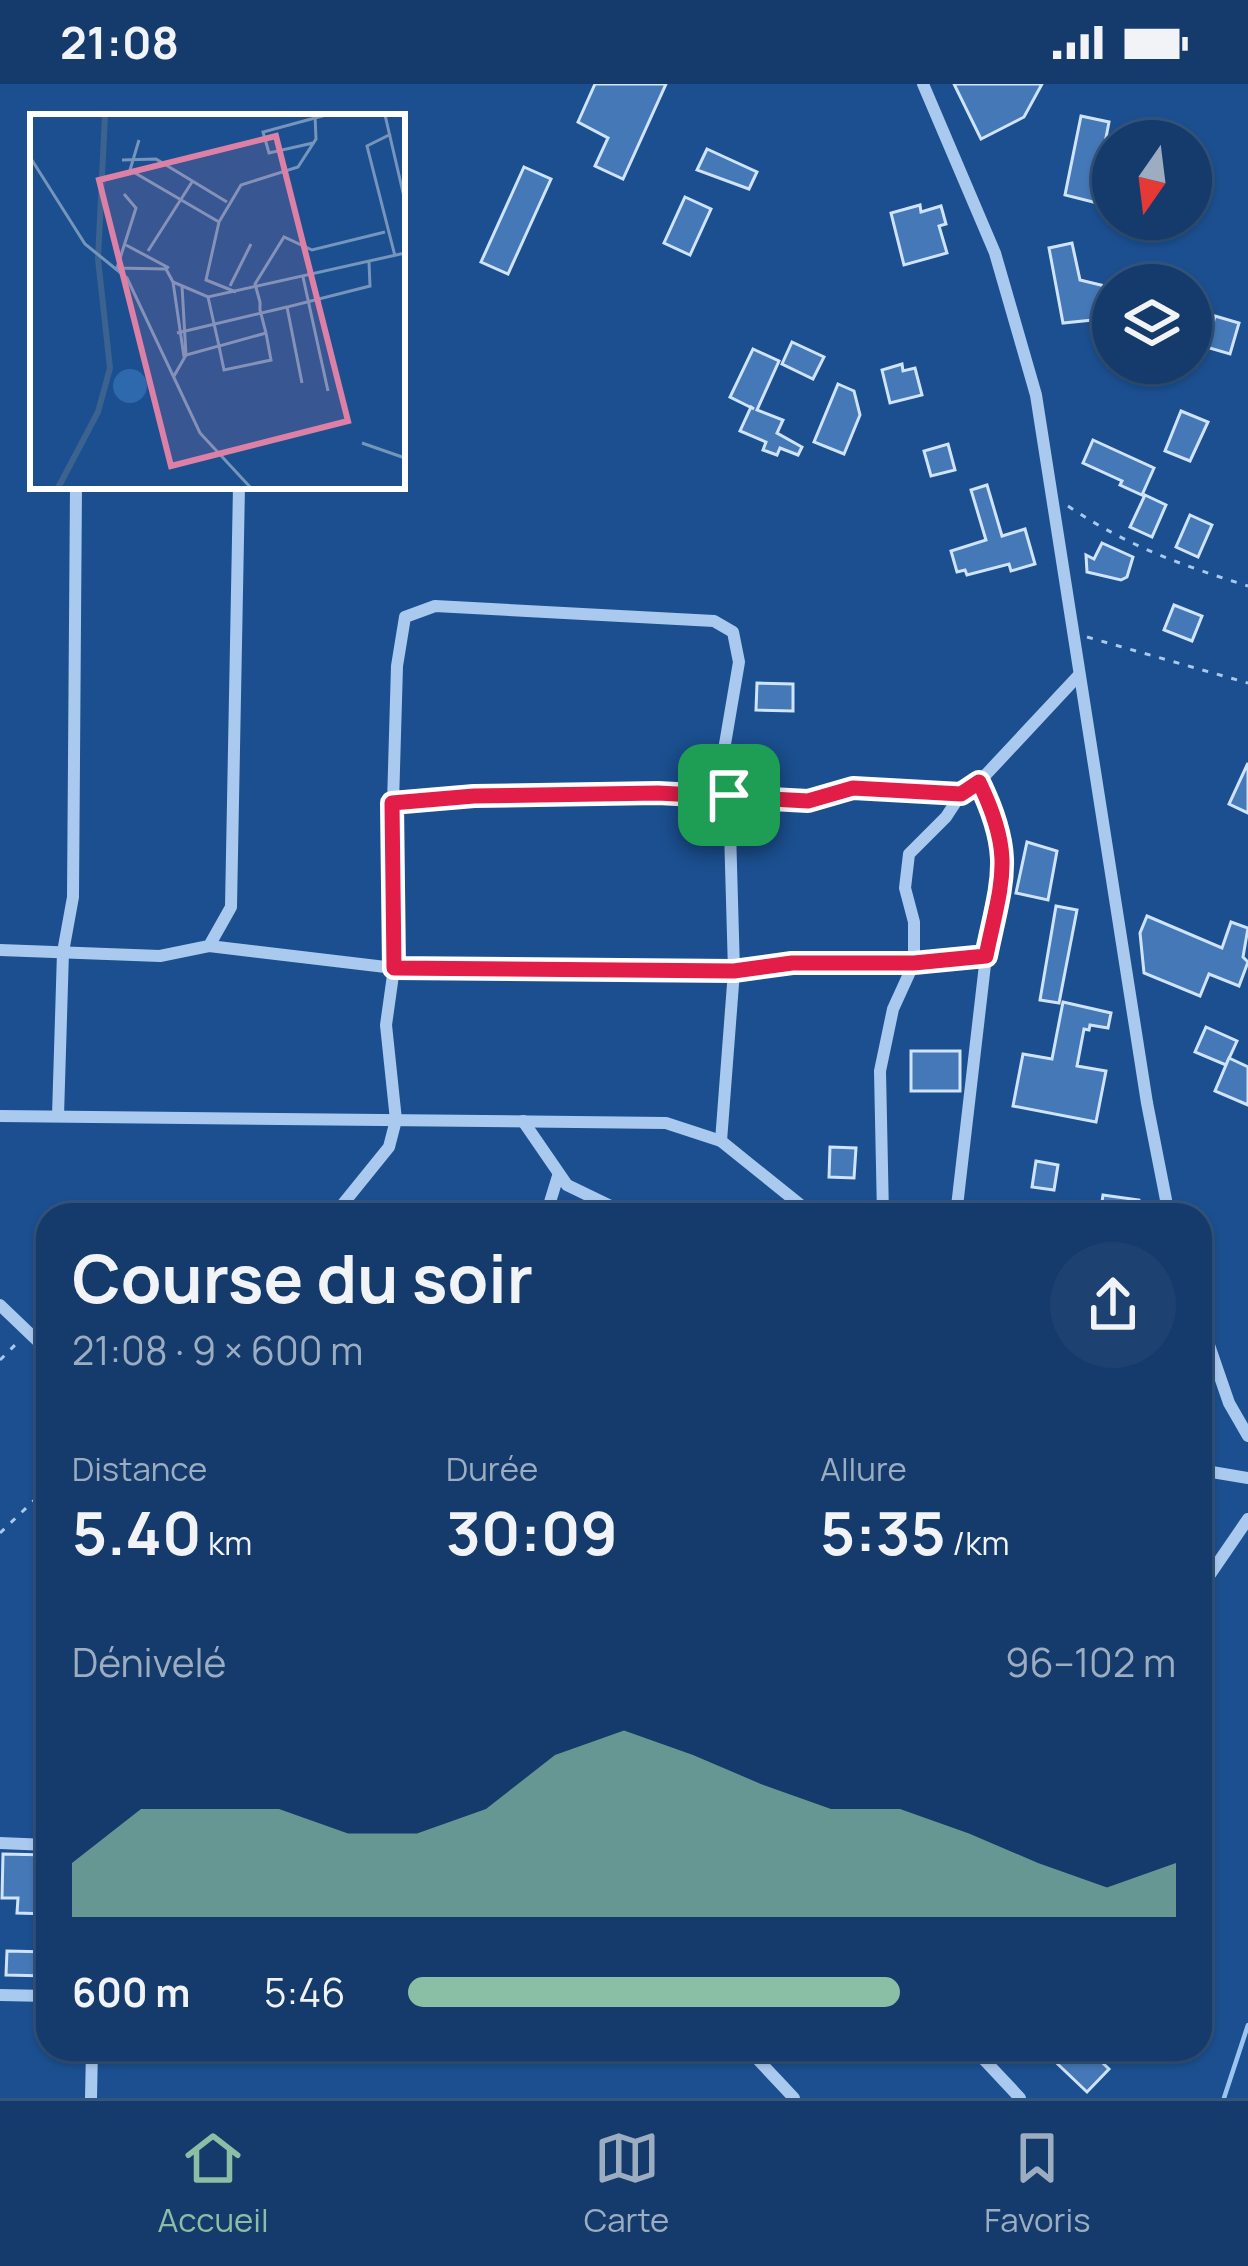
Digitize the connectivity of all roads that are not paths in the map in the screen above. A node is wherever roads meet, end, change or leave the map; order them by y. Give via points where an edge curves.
1 (922, 84) edge
2 (76, 489) edge
3 (238, 489) edge
4 (1078, 676) junction
5 (979, 782) junction
6 (961, 794) junction
7 (729, 795) junction
8 (392, 803) junction
9 (209, 946) junction
10 (0, 950) edge
11 (63, 952) junction
12 (986, 956) junction
13 (914, 963) junction
14 (394, 968) junction
15 (734, 971) junction
16 (0, 1115) edge
17 (58, 1116) junction
18 (396, 1120) junction
19 (523, 1121) junction
20 (721, 1141) junction
21 (558, 1176) junction
22 (344, 1203) edge
23 (550, 1203) edge
24 (604, 1203) edge
25 (798, 1203) edge
26 (883, 1203) edge
27 (957, 1203) edge
28 (1167, 1203) edge
29 (0, 1305) edge
30 (36, 1340) edge
31 (1212, 1354) edge
32 (1248, 1436) edge
33 (1212, 1472) edge
34 (1248, 1478) edge
35 (1248, 1519) edge
36 (1212, 1572) edge
37 (0, 1843) edge
38 (36, 1844) edge
39 (0, 1995) edge
40 (36, 1996) edge
41 (92, 2061) edge
42 (759, 2061) edge
43 (985, 2061) edge
44 (91, 2098) edge
45 (794, 2098) edge
46 (1020, 2098) edge

1 - 4 street via 995,253 1036,395
2 - 11 street via 74,897
3 - 9 street via 231,907
4 - 5 street
4 - 28 street
5 - 6 street
5 - 12 street via 999,822 1003,855
6 - 7 street via 853,788 808,801
6 - 13 street via 909,854
7 - 8 street
7 - 8 street via 725,745 739,662 733,632 714,621 435,606 405,617
7 - 15 street
8 - 14 street
9 - 11 street via 160,956
9 - 14 street
10 - 11 street
11 - 17 street
12 - 13 street
12 - 27 street
13 - 15 street
13 - 26 street via 892,1010 880,1071
14 - 15 street
14 - 18 street via 386,1025
15 - 20 street
16 - 17 street
17 - 18 street
18 - 19 street
18 - 22 street via 389,1147
19 - 20 street via 666,1123
19 - 21 street
20 - 25 street
21 - 23 street
21 - 24 street
29 - 30 street
31 - 32 street
33 - 34 street
35 - 36 street
37 - 38 street
39 - 40 street
41 - 44 street
42 - 45 street
43 - 46 street

